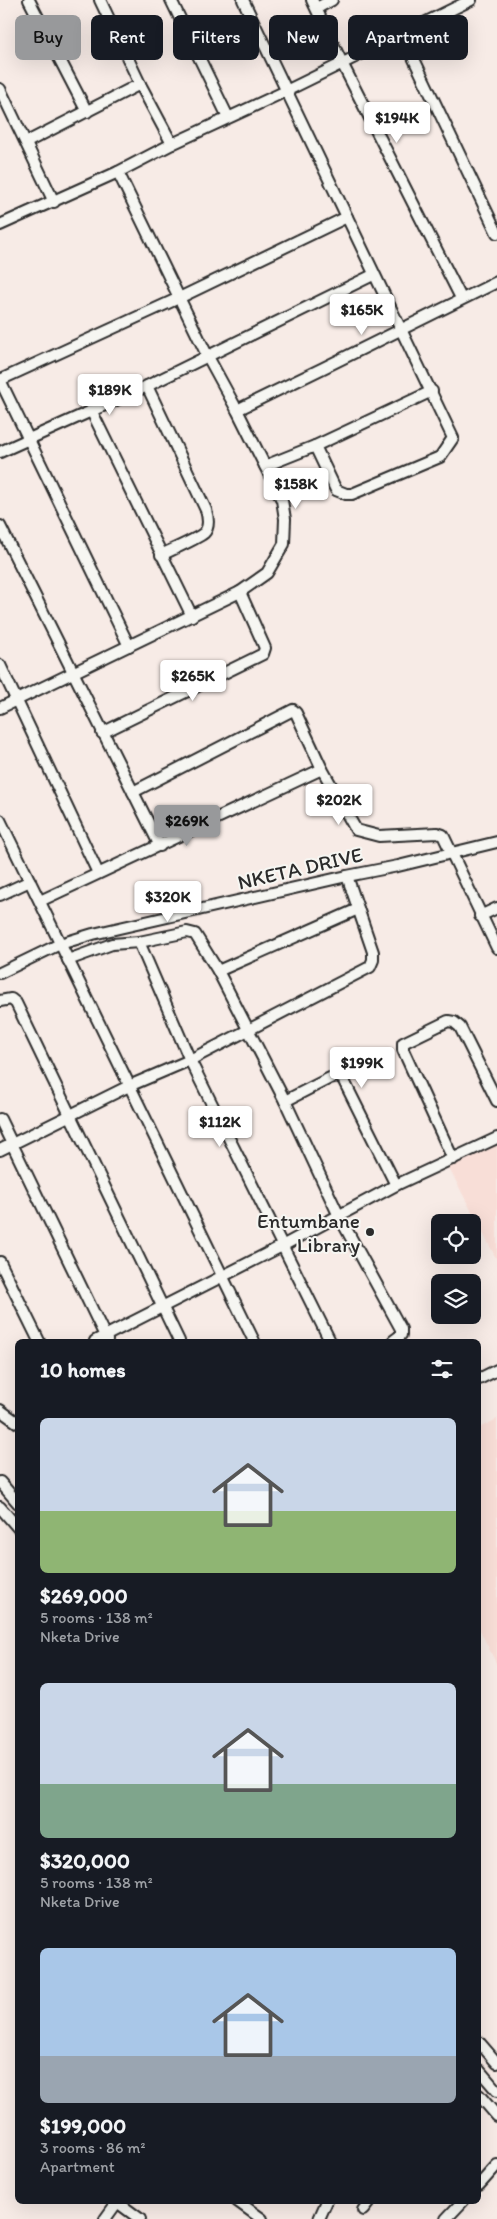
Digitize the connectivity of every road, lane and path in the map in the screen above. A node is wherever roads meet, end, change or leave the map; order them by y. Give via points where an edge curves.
1 (29, 0) edge
2 (100, 0) edge
3 (171, 0) edge
4 (243, 0) edge
5 (332, 0) edge
6 (470, 0) edge
7 (314, 4) edge
8 (440, 15) edge
9 (348, 60) edge
10 (414, 60) edge
11 (342, 63) junction
12 (140, 84) junction
13 (0, 89) edge
14 (286, 91) junction
15 (87, 112) junction
16 (228, 117) junction
17 (27, 142) junction
18 (172, 144) junction
19 (118, 172) junction
20 (54, 202) junction
21 (347, 217) junction
22 (0, 225) edge
23 (497, 233) edge
24 (374, 275) junction
25 (497, 282) edge
26 (179, 298) junction
27 (461, 298) junction
28 (403, 330) junction
29 (207, 355) junction
30 (0, 380) edge
31 (147, 386) junction
32 (432, 391) junction
33 (91, 410) junction
34 (237, 410) junction
35 (28, 438) junction
36 (315, 446) junction
37 (0, 452) edge
38 (265, 466) junction
39 (0, 526) edge
40 (161, 555) junction
41 (240, 592) junction
42 (192, 616) junction
43 (128, 646) junction
44 (0, 665) edge
45 (73, 674) junction
46 (17, 700) junction
47 (0, 708) edge
48 (102, 733) junction
49 (322, 769) junction
50 (133, 792) junction
51 (0, 820) edge
52 (497, 842) edge
53 (160, 846) junction
54 (451, 853) junction
55 (98, 873) junction
56 (347, 876) junction
57 (30, 881) junction
58 (0, 895) edge
59 (40, 901) junction
60 (497, 908) edge
61 (358, 909) junction
62 (480, 916) junction
63 (139, 942) junction
64 (60, 944) junction
65 (497, 948) edge
66 (68, 960) junction
67 (218, 971) junction
68 (0, 973) edge
69 (0, 1001) edge
70 (248, 1031) junction
71 (190, 1060) junction
72 (130, 1086) junction
73 (497, 1100) edge
74 (285, 1101) junction
75 (70, 1115) junction
76 (0, 1119) edge
77 (497, 1138) edge
78 (12, 1144) junction
79 (0, 1150) edge
80 (453, 1159) junction
81 (396, 1185) junction
82 (339, 1216) junction
83 (282, 1246) junction
84 (0, 1262) edge
85 (223, 1277) junction
86 (162, 1307) junction
87 (38, 1339) edge
88 (106, 1339) edge
89 (178, 1339) edge
90 (253, 1339) edge
91 (329, 1339) edge
92 (396, 1339) edge
93 (497, 1370) edge
94 (481, 1378) edge
95 (0, 1410) edge
96 (15, 1420) edge
97 (0, 1482) edge
98 (15, 1500) edge
99 (0, 1507) edge
100 (15, 1524) edge
101 (481, 2044) edge
102 (497, 2063) edge
103 (481, 2072) edge
104 (497, 2091) edge
105 (481, 2097) edge
106 (497, 2116) edge
107 (497, 2165) edge
108 (481, 2183) edge
109 (116, 2204) edge
110 (121, 2204) edge
111 (242, 2204) edge
112 (325, 2204) edge
113 (368, 2204) edge
114 (460, 2204) edge
115 (363, 2210) dead end
116 (105, 2219) edge
117 (140, 2219) edge
118 (262, 2219) edge
119 (319, 2219) edge
120 (446, 2219) edge

1 - 15 street
2 - 12 street
3 - 16 street
4 - 14 street
5 - 7 street
6 - 8 street
7 - 11 street
9 - 11 street
10 - 23 street
11 - 14 street
11 - 27 street
12 - 15 street
12 - 18 street
13 - 17 street
14 - 16 street
14 - 21 street
15 - 17 street
16 - 18 street
17 - 20 street
18 - 19 street
19 - 20 street
19 - 26 street
20 - 22 street
21 - 24 street
21 - 26 street
24 - 28 street
24 - 29 street
25 - 27 street
26 - 29 street
26 - 30 street
27 - 28 street
28 - 32 street
28 - 34 street
29 - 31 street
29 - 34 street
30 - 35 street
31 - 33 street
31 - 40 street via 208,518 204,532
32 - 36 street
32 - 36 street via 453,438 440,457 346,494 336,490
33 - 35 street
33 - 40 street
34 - 38 street
35 - 37 street
35 - 43 street
36 - 38 street
38 - 41 street via 282,500 284,544 267,573
39 - 45 street
40 - 42 street
41 - 42 street
41 - 48 street via 264,648 263,654
42 - 43 street
43 - 45 street
44 - 46 street
45 - 46 street
45 - 48 street
46 - 47 street
46 - 55 street
48 - 50 street
49 - 50 street via 296,713 290,710
49 - 53 street
49 - 54 street via 356,830 379,836 441,834
50 - 53 street
51 - 57 street
52 - 54 street, NKETA DRIVE
53 - 55 street
54 - 56 street, NKETA DRIVE
54 - 62 street
55 - 59 street
56 - 61 street
56 - 64 street, NKETA DRIVE
57 - 58 street
57 - 59 street
59 - 64 street
60 - 62 street
61 - 67 street
61 - 70 street via 373,952 370,967
62 - 65 street
63 - 66 street via 112,944
63 - 67 street via 191,932
63 - 71 street
64 - 66 street
64 - 68 street, NKETA DRIVE
66 - 72 street
67 - 70 street
69 - 75 street via 11,999 16,1003
70 - 71 street
70 - 74 street
71 - 72 street
71 - 83 street
72 - 75 street
72 - 85 street
73 - 80 street via 460,1027 454,1022 448,1021 403,1043 403,1050
74 - 81 street via 330,1078 337,1076 343,1079
74 - 82 street
75 - 78 street
75 - 86 street
76 - 78 street
77 - 80 street
78 - 79 street
78 - 88 street
80 - 81 street
81 - 82 street
82 - 83 street
82 - 92 street via 401,1329 401,1335
83 - 85 street
83 - 91 street
84 - 87 street
85 - 86 street
85 - 90 street
86 - 88 street
86 - 89 street
93 - 94 street
95 - 96 street
97 - 98 street
99 - 100 street
101 - 102 street
103 - 104 street
105 - 106 street
107 - 108 street
109 - 116 street
110 - 117 street
111 - 118 street
112 - 119 street
113 - 115 street
114 - 120 street

